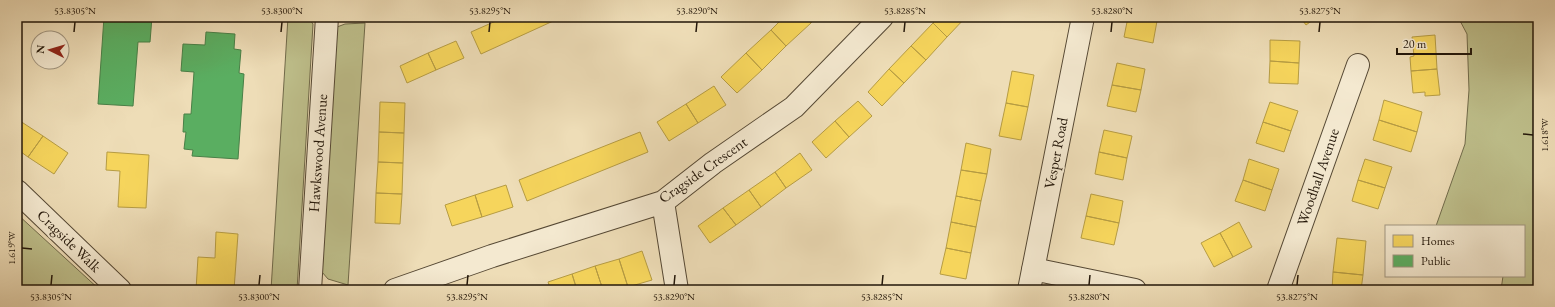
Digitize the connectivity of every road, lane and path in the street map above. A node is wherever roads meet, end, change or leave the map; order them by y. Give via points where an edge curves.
1 (327, 17) edge
2 (882, 17) edge
3 (1083, 17) edge
4 (1358, 64) dead end
5 (17, 191) edge
6 (663, 202) junction
7 (1031, 280) edge
8 (120, 290) edge
9 (310, 290) edge
10 (396, 290) edge
11 (676, 290) edge
12 (1135, 290) edge
13 (1278, 290) edge

1 - 9 street, Hawkswood Avenue
2 - 6 street, Cragside Crescent via 794,107 713,163
3 - 7 street, Vesper Road
4 - 13 street, Woodhall Avenue
5 - 8 street, Cragside Walk
6 - 10 street, Cragside Crescent via 492,256
6 - 11 street
7 - 12 street

